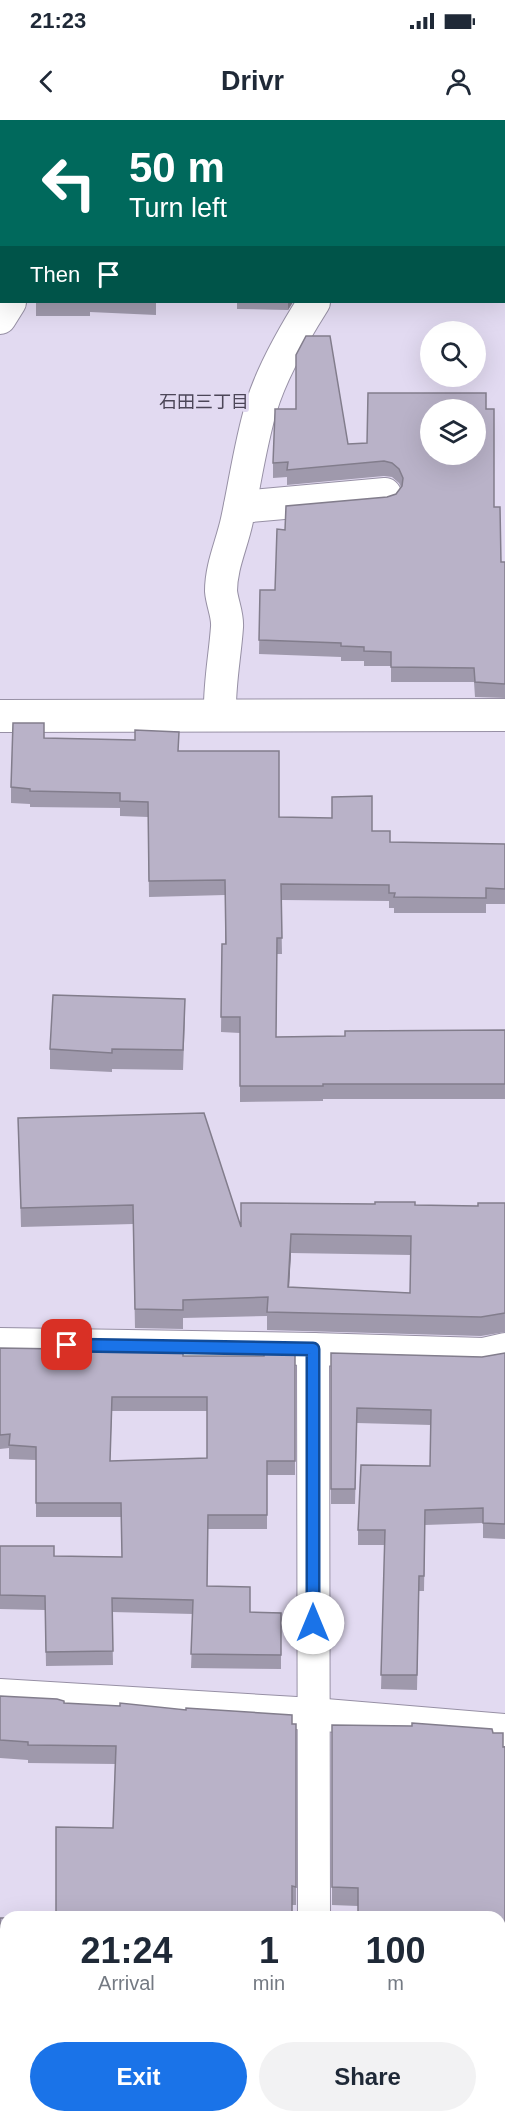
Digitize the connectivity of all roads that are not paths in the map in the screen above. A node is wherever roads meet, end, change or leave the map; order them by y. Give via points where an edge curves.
1 (9, 303) edge
2 (313, 303) edge
3 (0, 318) edge
4 (385, 494) dead end
5 (240, 507) junction
6 (220, 714) junction
7 (505, 715) edge
8 (0, 716) edge
9 (0, 1344) edge
10 (313, 1349) junction
11 (505, 1349) edge
12 (0, 1695) edge
13 (313, 1714) junction
14 (505, 1730) edge
15 (314, 1911) edge

1 - 3 street
2 - 5 street via 262,405
4 - 5 street
5 - 6 street via 221,592 227,621
6 - 7 street
6 - 8 street
9 - 10 street
10 - 11 street via 483,1354
10 - 13 street
12 - 13 street
13 - 14 street
13 - 15 street

